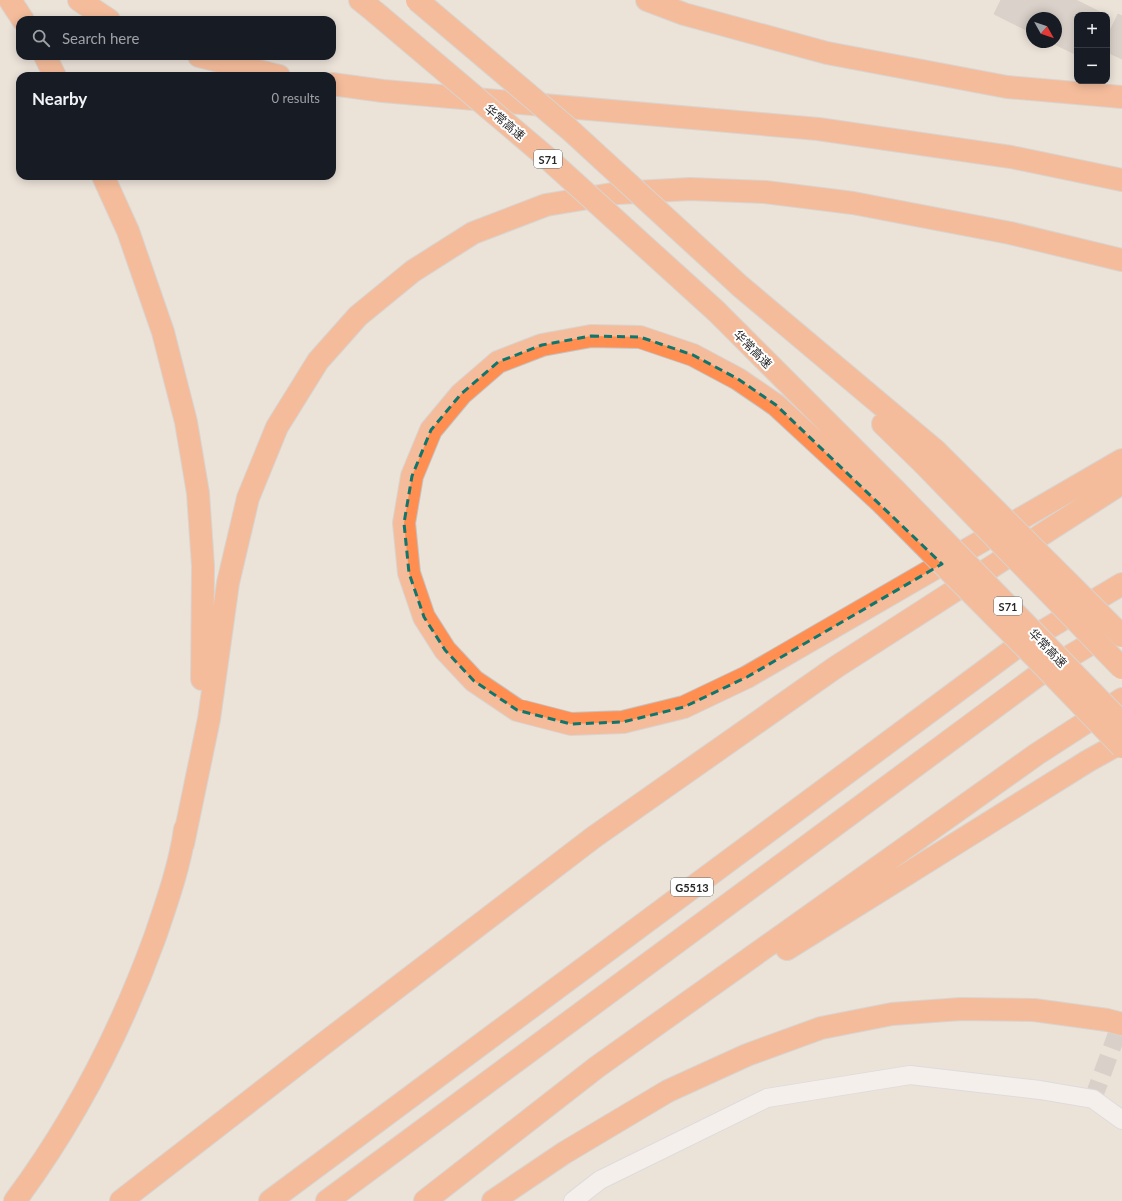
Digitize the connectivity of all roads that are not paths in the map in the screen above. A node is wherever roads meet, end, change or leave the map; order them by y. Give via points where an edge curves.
1 (10, 0) edge
2 (79, 0) edge
3 (417, 0) edge
4 (647, 0) edge
5 (367, 6) edge
6 (20, 16) edge
7 (103, 16) edge
8 (47, 60) edge
9 (215, 60) edge
10 (53, 72) edge
11 (263, 72) edge
12 (336, 85) edge
13 (1122, 97) edge
14 (105, 180) edge
15 (1122, 180) edge
16 (1122, 260) edge
17 (929, 457) junction
18 (1122, 460) edge
19 (1122, 483) edge
20 (888, 497) junction
21 (1122, 584) edge
22 (1122, 624) edge
23 (1122, 636) edge
24 (1122, 668) edge
25 (1122, 699) edge
26 (1122, 723) edge
27 (1122, 742) edge
28 (1122, 747) edge
29 (183, 844) junction
30 (1122, 1024) edge
31 (597, 1067) junction
32 (1122, 1120) edge
33 (15, 1201) edge
34 (121, 1201) edge
35 (270, 1201) edge
36 (326, 1201) edge
37 (425, 1201) edge
38 (493, 1201) edge
39 (573, 1201) edge

1 - 6 highway
2 - 7 highway
3 - 17 highway, bridge via 569,129
4 - 13 highway via 684,14 827,53 1007,87
5 - 20 highway, 华常高速 / S71, bridge via 545,156 716,311
8 - 10 highway
9 - 11 highway
12 - 15 highway via 383,91 818,128 1010,157
14 - 29 highway via 128,231 163,332 186,422 198,493 203,566 203,660 199,723
16 - 29 highway via 1010,232 853,203 765,192 698,189 618,193 546,204 472,233 412,271 358,316 318,361 277,427 248,498 228,583 209,718
17 - 23 highway, bridge
17 - 24 highway, bridge
18 - 20 highway via 747,676 684,707 623,722 571,724 517,710 474,681 445,650 424,617 409,573 404,523 412,476 431,430 461,394 498,362 542,345 591,336 640,337 693,355 738,379 776,406
19 - 34 highway via 836,667 594,837
20 - 26 highway, 华常高速 / S71, bridge
20 - 28 highway, bridge
21 - 35 highway, G5513 via 1018,646
22 - 36 highway, G5513 via 1030,680
25 - 31 highway via 1037,754
27 - 31 highway
29 - 33 highway via 162,917 138,982 107,1052 73,1116
30 - 38 highway via 1034,1010 961,1009 892,1014 821,1028 747,1055 668,1091 564,1153
31 - 37 highway
32 - 39 street via 1092,1099 1040,1090 910,1075 767,1098 600,1180

